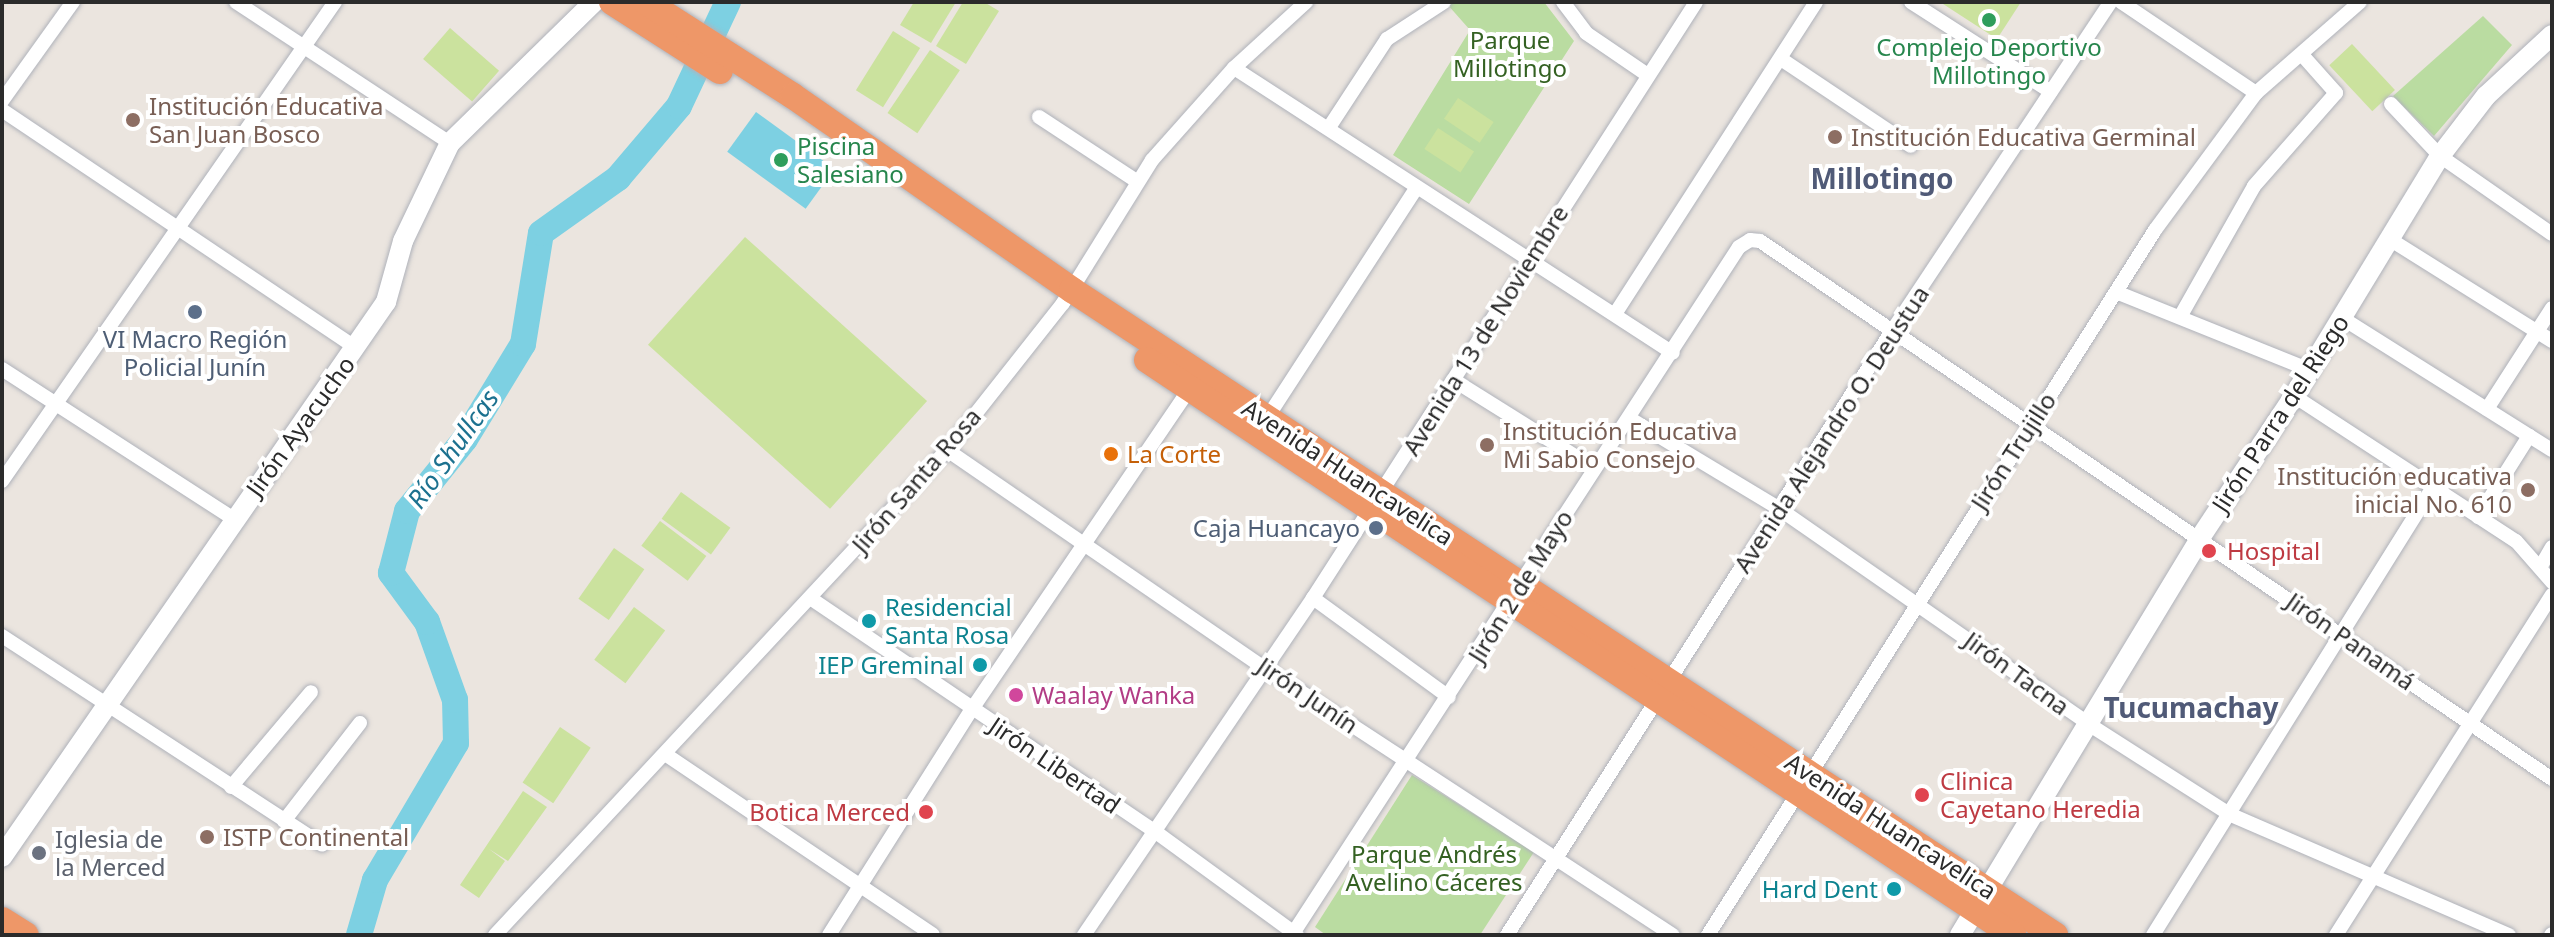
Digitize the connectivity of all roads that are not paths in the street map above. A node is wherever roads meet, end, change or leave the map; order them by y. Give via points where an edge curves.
1 (73, 2) edge
2 (236, 2) edge
3 (335, 2) edge
4 (594, 2) edge
5 (1306, 2) edge
6 (1444, 2) edge
7 (1563, 2) edge
8 (1696, 2) edge
9 (1816, 2) edge
10 (1911, 2) edge
11 (2111, 2) edge
12 (2121, 2) edge
13 (2360, 2) edge
14 (626, 4) edge
15 (2552, 35) edge
16 (303, 46) junction
17 (2303, 56) junction
18 (1781, 59) junction
19 (1234, 68) junction
20 (1646, 74) junction
21 (2051, 92) junction
22 (2256, 93) junction
23 (2, 101) edge
24 (2391, 104) dead end
25 (2, 110) edge
26 (1039, 117) dead end
27 (1330, 126) junction
28 (450, 143) junction
29 (1911, 146) dead end
30 (2440, 156) junction
31 (1138, 182) junction
32 (1417, 187) junction
33 (175, 227) junction
34 (2552, 234) edge
35 (1750, 240) joint
36 (2391, 240) junction
37 (1530, 259) junction
38 (2116, 292) junction
39 (1067, 297) junction
40 (2552, 308) edge
41 (1615, 314) junction
42 (2180, 317) junction
43 (2342, 318) junction
44 (1892, 331) junction
45 (2537, 331) junction
46 (2552, 341) edge
47 (356, 348) junction
48 (1673, 353) junction
49 (2, 369) edge
50 (2310, 370) junction
51 (1455, 381) junction
52 (1194, 382) junction
53 (2294, 396) junction
54 (54, 403) junction
55 (2487, 409) junction
56 (1267, 418) junction
57 (1629, 418) junction
58 (2028, 426) junction
59 (2529, 436) junction
60 (947, 450) junction
61 (2552, 450) edge
62 (1594, 468) junction
63 (2, 481) edge
64 (2433, 487) junction
65 (1375, 503) junction
66 (1778, 508) junction
67 (2478, 517) junction
68 (234, 519) junction
69 (2200, 538) junction
70 (1084, 540) junction
71 (2552, 547) edge
72 (2541, 566) junction
73 (2552, 582) edge
74 (2552, 595) edge
75 (1516, 596) junction
76 (810, 598) junction
77 (1313, 598) junction
78 (1917, 601) junction
79 (2340, 633) junction
80 (2, 636) edge
81 (1266, 669) junction
82 (311, 692) dead end
83 (1664, 692) junction
84 (1449, 697) junction
85 (106, 706) junction
86 (972, 709) junction
87 (360, 723) dead end
88 (2470, 724) junction
89 (2090, 725) junction
90 (665, 754) junction
91 (1407, 761) junction
92 (2552, 779) edge
93 (1802, 782) junction
94 (231, 787) junction
95 (2229, 814) junction
96 (284, 821) junction
97 (1153, 830) junction
98 (322, 845) dead end
99 (2, 857) edge
100 (1556, 858) junction
101 (2375, 873) junction
102 (857, 886) junction
103 (1982, 901) junction
104 (2, 920) edge
105 (1294, 934) edge
106 (26, 935) edge
107 (495, 935) edge
108 (829, 935) edge
109 (933, 935) edge
110 (1084, 935) edge
111 (1507, 935) edge
112 (1673, 935) edge
113 (1708, 935) edge
114 (1960, 935) edge
115 (2013, 935) edge
116 (2055, 935) edge
117 (2153, 935) edge
118 (2336, 935) edge
119 (2509, 935) edge

1 - 23 street
2 - 16 street
3 - 16 street
4 - 28 street, Jirón Ayacucho
5 - 19 street, Jirón Santa Rosa
6 - 27 street via 1387,39
7 - 20 street via 1586,33
8 - 20 street, Avenida 13 de Noviembre
9 - 18 street
10 - 21 street
11 - 21 street, Avenida Alejandro O. Deustua
12 - 22 street
13 - 17 street, Jirón Trujillo
14 - 39 highway, Avenida Huancavelica via 788,103
15 - 30 street, Jirón Parra del Riego via 2486,96
16 - 28 street
16 - 33 street
17 - 22 street, Jirón Trujillo
17 - 42 street via 2336,93 2240,206
18 - 29 street
18 - 41 street
19 - 27 street
19 - 31 street, Jirón Santa Rosa
20 - 37 street, Avenida 13 de Noviembre
21 - 44 street, Avenida Alejandro O. Deustua
22 - 38 street, Jirón Trujillo
24 - 30 street
25 - 33 street
26 - 31 street
27 - 32 street
28 - 47 street, Jirón Ayacucho via 403,241 386,302
30 - 34 street
30 - 36 street, Jirón Parra del Riego
31 - 39 street, Jirón Santa Rosa
32 - 37 street
32 - 56 street
33 - 47 street
33 - 54 street
35 - 44 street, Jirón Panamá via 1760,241
35 - 48 street, Jirón 2 de Mayo via 1739,247
36 - 43 street, Jirón Parra del Riego
36 - 45 street
37 - 41 street
37 - 51 street, Avenida 13 de Noviembre
38 - 42 street
38 - 58 street, Jirón Trujillo
39 - 52 highway, Avenida Huancavelica
39 - 60 street, Jirón Santa Rosa
40 - 45 street
41 - 48 street
42 - 50 street
43 - 50 street, Jirón Parra del Riego
43 - 55 street
44 - 58 street, Jirón Panamá
44 - 66 street, Avenida Alejandro O. Deustua
45 - 46 street
45 - 55 street
47 - 68 street, Jirón Ayacucho
48 - 57 street, Jirón 2 de Mayo
49 - 54 street
50 - 53 street, Jirón Parra del Riego
51 - 62 street
51 - 65 street, Avenida 13 de Noviembre
52 - 56 highway, Avenida Huancavelica
52 - 65 highway, Avenida Huancavelica
52 - 70 street
53 - 64 street
53 - 69 street, Jirón Parra del Riego
54 - 63 street
54 - 68 street
55 - 59 street
56 - 65 highway, Avenida Huancavelica
57 - 62 street, Jirón 2 de Mayo
57 - 66 street, Jirón Tacna
58 - 69 street, Jirón Panamá
58 - 78 street, Jirón Trujillo
59 - 61 street
59 - 67 street
60 - 70 street, Jirón Junín
60 - 76 street, Jirón Santa Rosa
62 - 75 street, Jirón 2 de Mayo
64 - 67 street
64 - 79 street
65 - 75 highway, Avenida Huancavelica
65 - 77 street, Avenida 13 de Noviembre
66 - 78 street, Jirón Tacna
66 - 83 street, Avenida Alejandro O. Deustua
67 - 72 street
68 - 85 street, Jirón Ayacucho
69 - 79 street, Jirón Panamá
69 - 89 street, Jirón Parra del Riego
70 - 81 street, Jirón Junín
70 - 86 street
71 - 72 street
72 - 73 street
74 - 88 street
75 - 83 highway, Avenida Huancavelica
75 - 84 street, Jirón 2 de Mayo
76 - 86 street, Jirón Libertad
76 - 90 street, Jirón Santa Rosa
77 - 81 street, Avenida 13 de Noviembre
77 - 84 street
78 - 89 street, Jirón Tacna
78 - 93 street, Jirón Trujillo
79 - 88 street, Jirón Panamá
79 - 95 street
80 - 85 street
81 - 91 street, Jirón Junín
81 - 97 street, Avenida 13 de Noviembre
82 - 94 street
83 - 93 highway, Avenida Huancavelica
83 - 100 street, Avenida Alejandro O. Deustua
84 - 91 street, Jirón 2 de Mayo
85 - 94 street
85 - 99 street, Jirón Ayacucho
86 - 97 street, Jirón Libertad
86 - 102 street
87 - 96 street
88 - 92 street, Jirón Panamá
88 - 101 street
89 - 95 street, Jirón Tacna
89 - 103 street, Jirón Parra del Riego
90 - 102 street
90 - 107 street, Jirón Santa Rosa
91 - 100 street, Jirón Junín
91 - 105 street, Jirón 2 de Mayo
93 - 103 highway, Avenida Huancavelica
93 - 113 street, Jirón Trujillo
94 - 96 street
95 - 101 street, Jirón Tacna
95 - 117 street
96 - 98 street
97 - 105 street, Jirón Libertad
97 - 110 street, Avenida 13 de Noviembre
100 - 111 street, Avenida Alejandro O. Deustua
100 - 112 street, Jirón Junín
101 - 118 street
101 - 119 street, Jirón Tacna
102 - 108 street
102 - 109 street
103 - 114 street, Jirón Parra del Riego
103 - 115 highway, Avenida Huancavelica
103 - 116 highway, Avenida Huancavelica
104 - 106 highway

